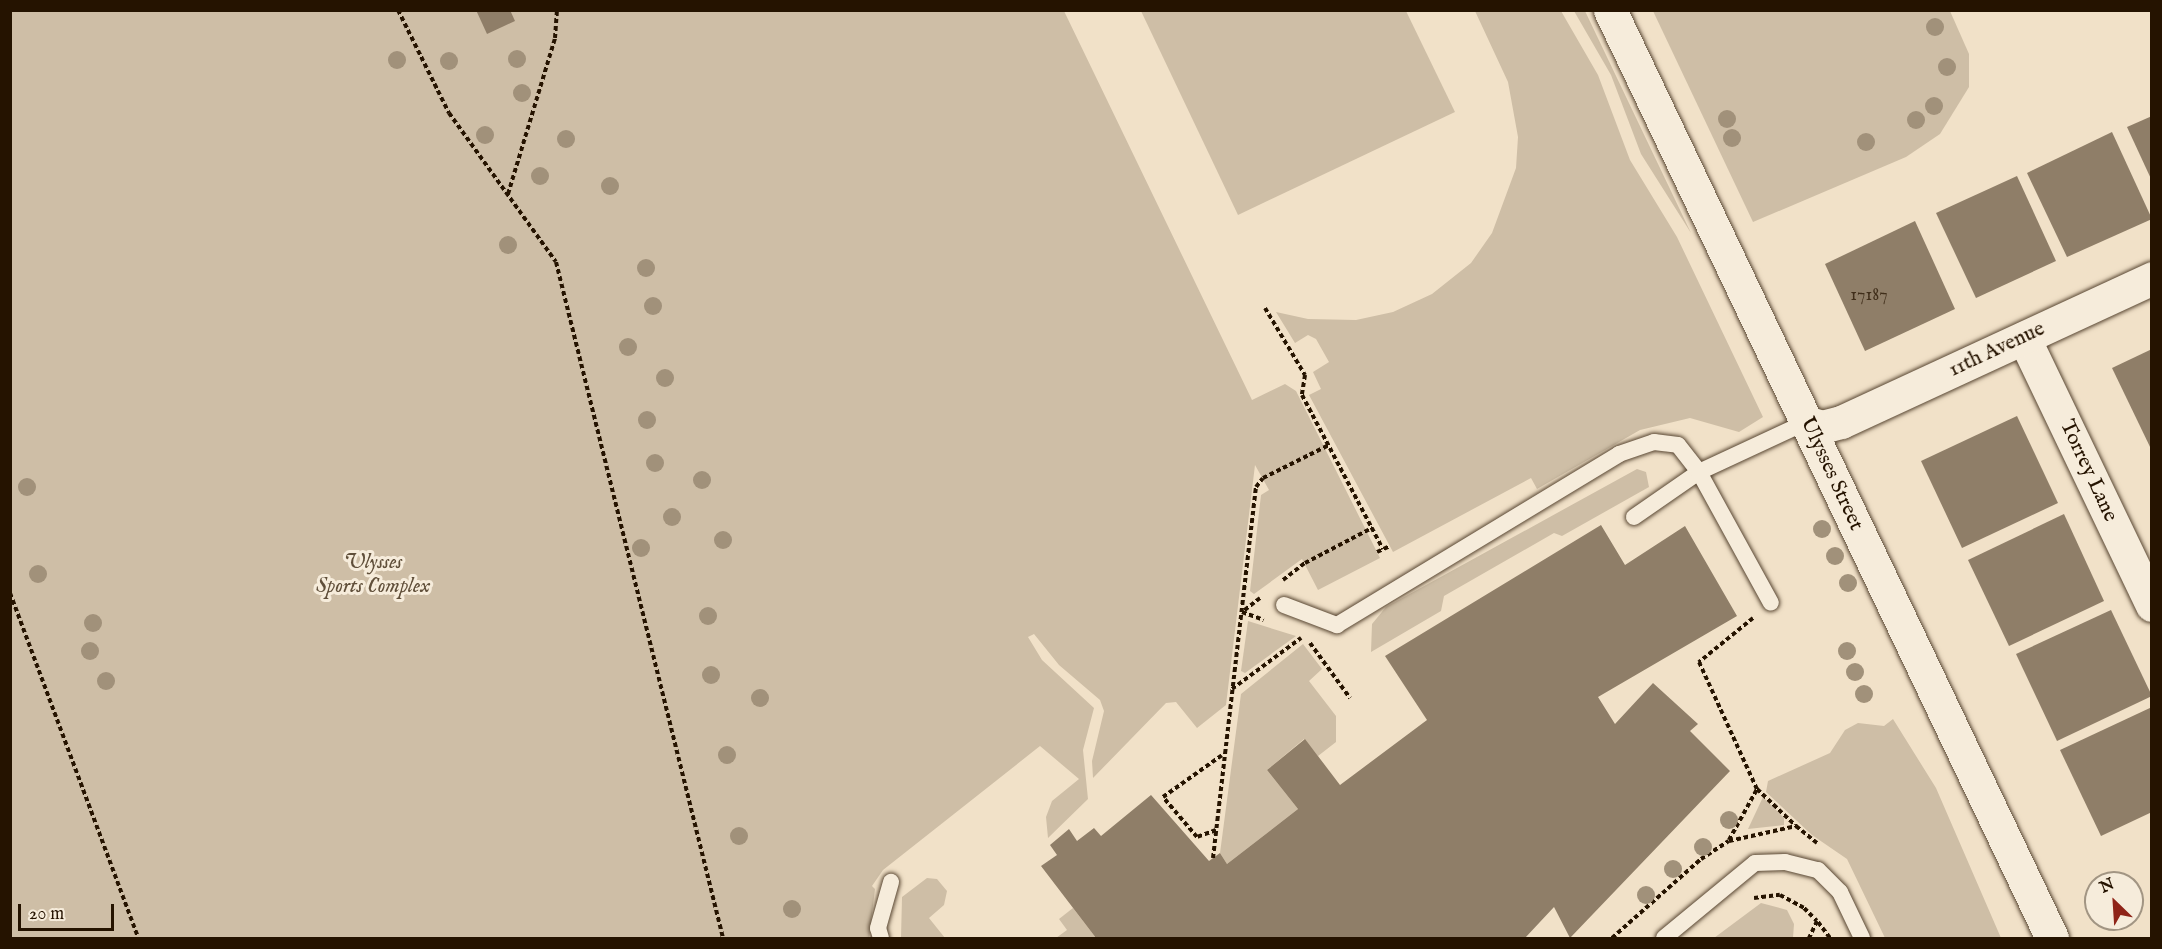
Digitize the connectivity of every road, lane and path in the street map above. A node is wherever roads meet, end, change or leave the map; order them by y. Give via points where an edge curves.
1 (398, 10) edge
2 (557, 10) edge
3 (1610, 10) edge
4 (508, 195) junction
5 (2151, 278) edge
6 (1265, 308) dead end
7 (2024, 338) junction
8 (1806, 422) junction
9 (1329, 445) junction
10 (1699, 472) junction
11 (1634, 517) dead end
12 (1372, 528) junction
13 (1390, 546) dead end
14 (1383, 549) junction
15 (1377, 552) dead end
16 (1305, 563) dead end
17 (10, 593) edge
18 (1771, 603) joint
19 (1284, 605) dead end
20 (2151, 605) edge
21 (1326, 621) junction
22 (1231, 689) junction
23 (1223, 754) junction
24 (1757, 789) junction
25 (1796, 826) dead end
26 (1216, 830) junction
27 (1729, 841) dead end
28 (1214, 858) dead end
29 (891, 882) dead end
30 (1749, 898) dead end
31 (1817, 921) junction
32 (138, 939) edge
33 (723, 939) edge
34 (881, 939) edge
35 (1664, 939) edge
36 (1809, 939) edge
37 (1830, 939) edge
38 (1862, 939) edge
39 (2052, 939) edge

1 - 4 path via 449,113
2 - 4 path via 555,39
3 - 8 street, Ulysses Street
4 - 33 path via 556,262
5 - 7 street, 11th Avenue
6 - 9 path via 1305,375 1302,395
7 - 8 street, 11th Avenue via 1841,422 1822,427
7 - 20 street, Torrey Lane
8 - 10 lane
8 - 39 street, Ulysses Street
9 - 12 path
9 - 22 path via 1263,478 1256,488
10 - 11 lane
10 - 18 lane
10 - 21 lane via 1678,445 1654,442 1619,454 1337,625
12 - 14 path
12 - 16 path
13 - 14 path
14 - 15 path
17 - 32 path
18 - 24 path via 1699,662
19 - 21 lane
21 - 22 path
22 - 23 path
23 - 26 path
23 - 26 path via 1163,797 1197,837
24 - 25 path
24 - 27 path
26 - 28 path
29 - 34 lane via 878,928
30 - 31 path via 1780,895 1804,908
31 - 36 path
31 - 37 path
35 - 38 lane via 1755,863 1785,862 1818,870 1840,892

